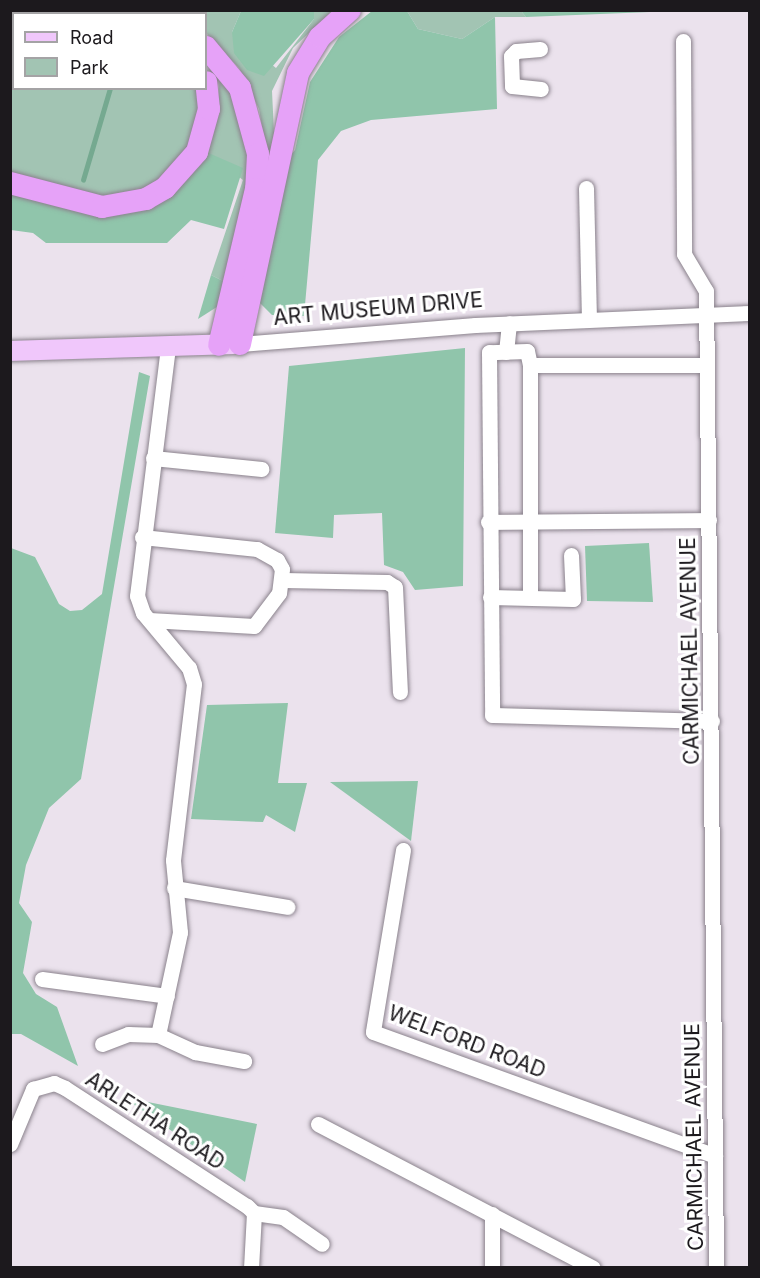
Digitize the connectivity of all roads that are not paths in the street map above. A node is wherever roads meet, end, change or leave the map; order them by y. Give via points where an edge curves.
1 (350, 10) edge
2 (683, 41) dead end
3 (207, 47) edge
4 (540, 49) dead end
5 (541, 89) dead end
6 (207, 90) edge
7 (10, 183) edge
8 (586, 188) dead end
9 (750, 313) edge
10 (706, 314) junction
11 (590, 318) junction
12 (509, 323) junction
13 (229, 344) junction
14 (168, 347) junction
15 (10, 351) edge
16 (506, 352) junction
17 (530, 365) junction
18 (706, 365) junction
19 (153, 458) junction
20 (261, 469) dead end
21 (709, 520) junction
22 (488, 522) junction
23 (530, 522) junction
24 (142, 537) junction
25 (571, 555) dead end
26 (283, 580) junction
27 (490, 597) junction
28 (530, 597) junction
29 (149, 620) junction
30 (399, 692) dead end
31 (712, 722) junction
32 (403, 850) dead end
33 (174, 888) junction
34 (287, 907) dead end
35 (42, 979) dead end
36 (167, 996) junction
37 (158, 1035) junction
38 (102, 1044) dead end
39 (244, 1061) dead end
40 (318, 1124) dead end
41 (10, 1144) edge
42 (715, 1156) junction
43 (254, 1213) junction
44 (492, 1214) junction
45 (322, 1244) dead end
46 (251, 1268) edge
47 (492, 1268) edge
48 (593, 1268) edge
49 (716, 1268) edge

1 - 13 highway via 320,37 298,73
2 - 10 street, CARMICHAEL AVENUE via 684,254 706,291
3 - 13 highway via 240,88 258,154 256,189
4 - 5 street via 516,51 511,56 512,86
6 - 7 highway via 209,109 197,152 184,171 146,199 102,207
8 - 11 street
9 - 10 street, ART MUSEUM DRIVE
10 - 11 street, ART MUSEUM DRIVE
10 - 18 street, CARMICHAEL AVENUE
11 - 12 street, ART MUSEUM DRIVE
12 - 13 street, ART MUSEUM DRIVE
12 - 16 street
13 - 14 main road, ART MUSEUM DRIVE
14 - 15 main road, ART MUSEUM DRIVE
14 - 19 street
16 - 17 street via 527,351
16 - 22 street via 489,352
17 - 18 street
17 - 23 street
18 - 21 street, CARMICHAEL AVENUE
19 - 20 street
19 - 24 street
21 - 23 street
21 - 31 street, CARMICHAEL AVENUE
22 - 23 street
22 - 27 street
23 - 28 street
24 - 26 street via 257,549 277,560
24 - 29 street via 137,596
25 - 28 street via 573,599
26 - 29 street via 272,607 254,626
26 - 30 street via 387,582 395,587
27 - 28 street
27 - 31 street via 492,715
29 - 33 street via 189,668 194,684
31 - 42 street, CARMICHAEL AVENUE
32 - 42 street, WELFORD ROAD via 373,1032
33 - 34 street
33 - 36 street via 180,932
35 - 36 street
36 - 37 street
37 - 38 street via 128,1034
37 - 39 street via 195,1052
40 - 44 street
41 - 43 street, ARLETHA ROAD via 26,1099 42,1084 54,1083
42 - 49 street, CARMICHAEL AVENUE
43 - 45 street via 283,1217
43 - 46 street
44 - 47 street
44 - 48 street

